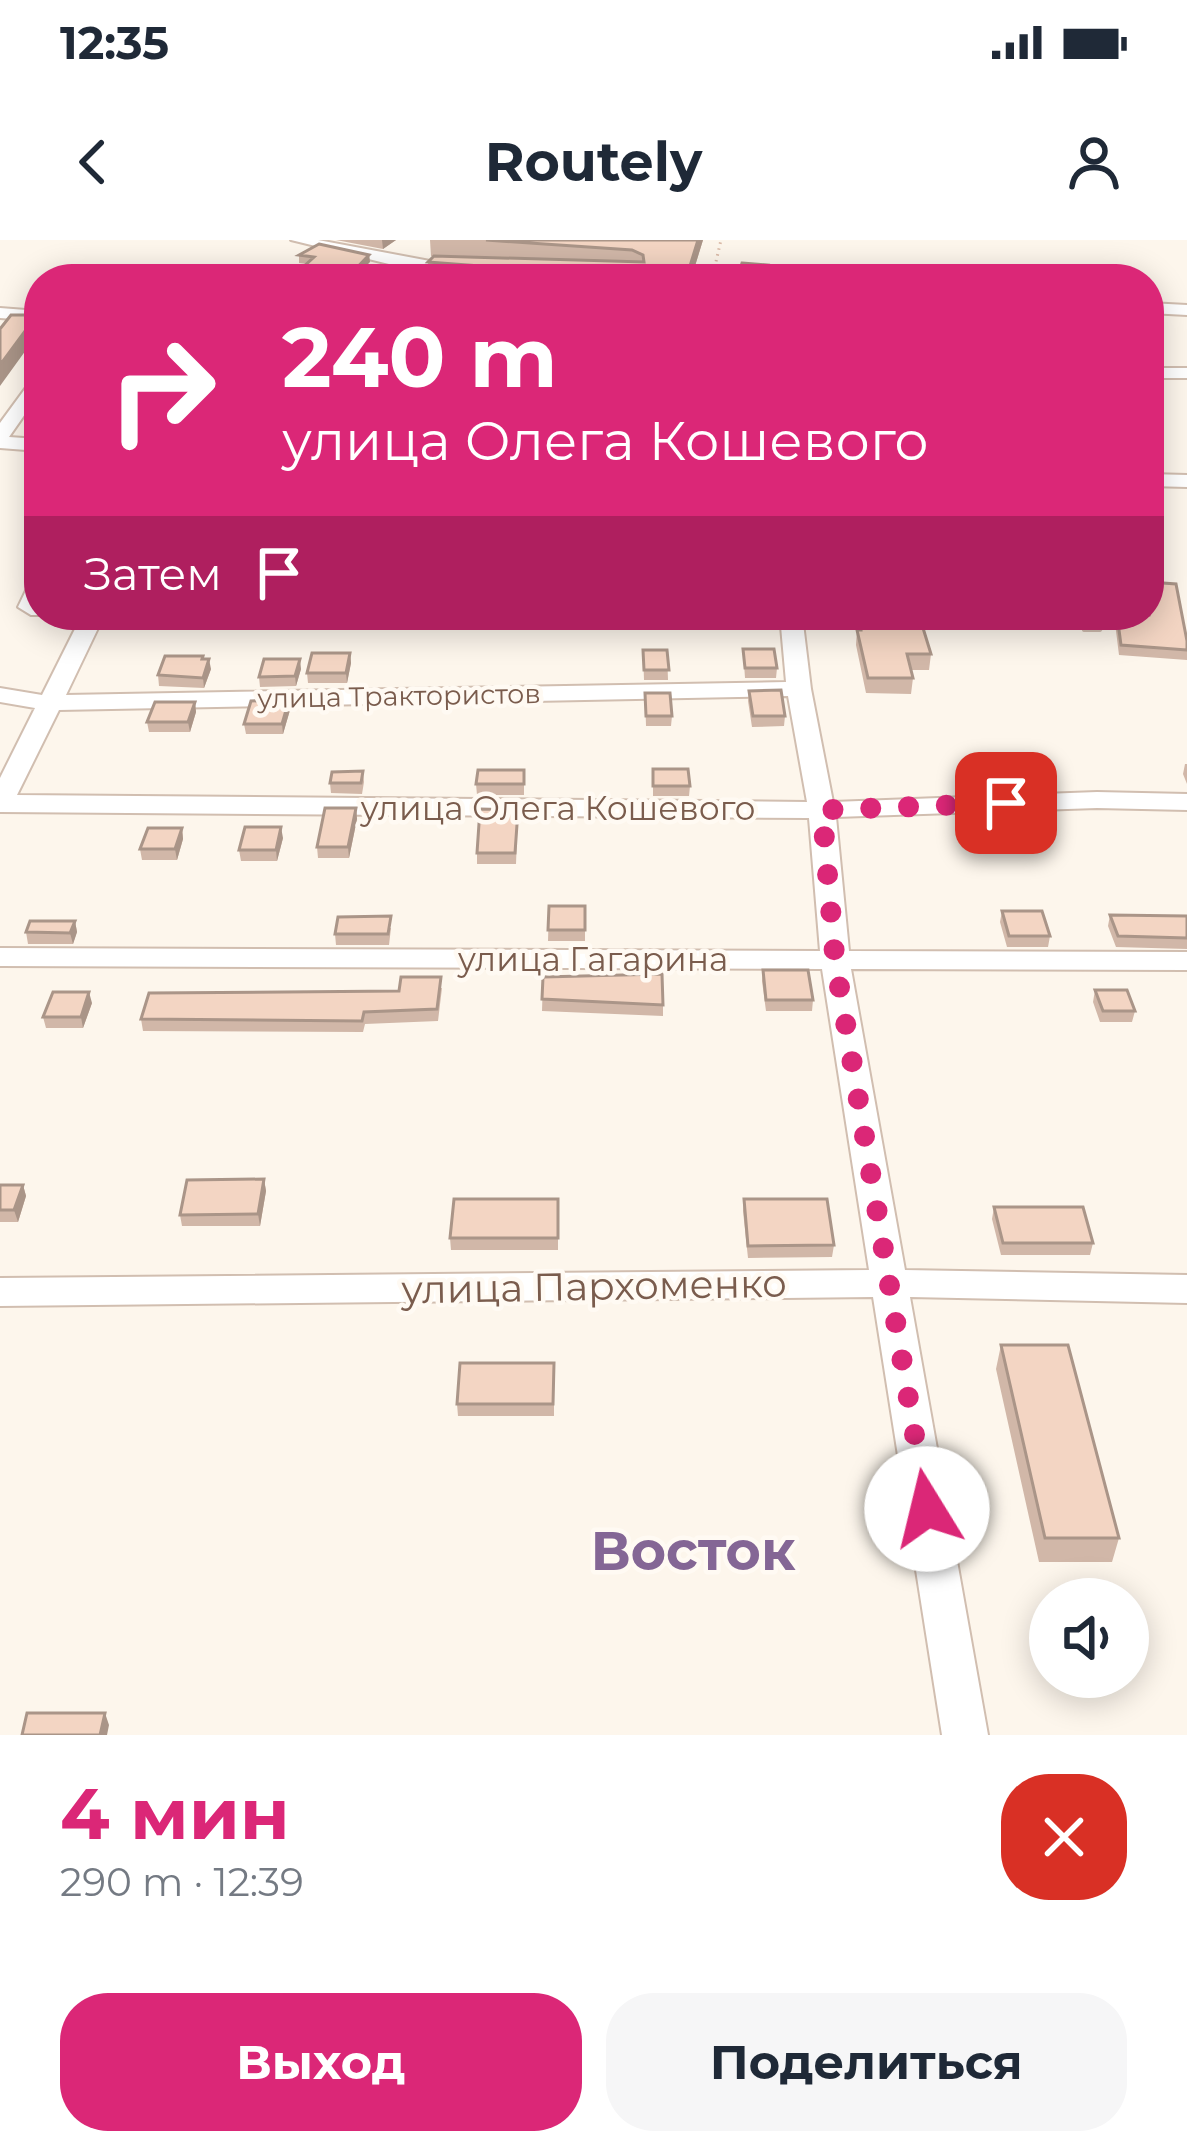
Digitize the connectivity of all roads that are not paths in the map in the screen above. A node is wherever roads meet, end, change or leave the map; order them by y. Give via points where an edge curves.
1 (298, 240) edge
2 (406, 264) edge
3 (24, 404) edge
4 (0, 439) edge
5 (86, 630) edge
6 (793, 630) edge
7 (799, 689) junction
8 (0, 695) edge
9 (48, 703) junction
10 (1187, 802) edge
11 (0, 803) edge
12 (822, 810) junction
13 (0, 957) edge
14 (835, 960) junction
15 (1187, 961) edge
16 (890, 1283) junction
17 (1187, 1289) edge
18 (0, 1292) edge
19 (965, 1735) edge

1 - 2 street
3 - 4 street
5 - 9 street
6 - 7 street
7 - 9 street, улица Трактористов
7 - 12 street
8 - 9 street, улица Трактористов
9 - 11 street
10 - 12 street, улица Олега Кошевого
11 - 12 street, улица Олега Кошевого
12 - 14 street
13 - 14 street, улица Гагарина
14 - 15 street, улица Гагарина
14 - 16 street
16 - 17 street, улица Пархоменко
16 - 18 street, улица Пархоменко
16 - 19 street

